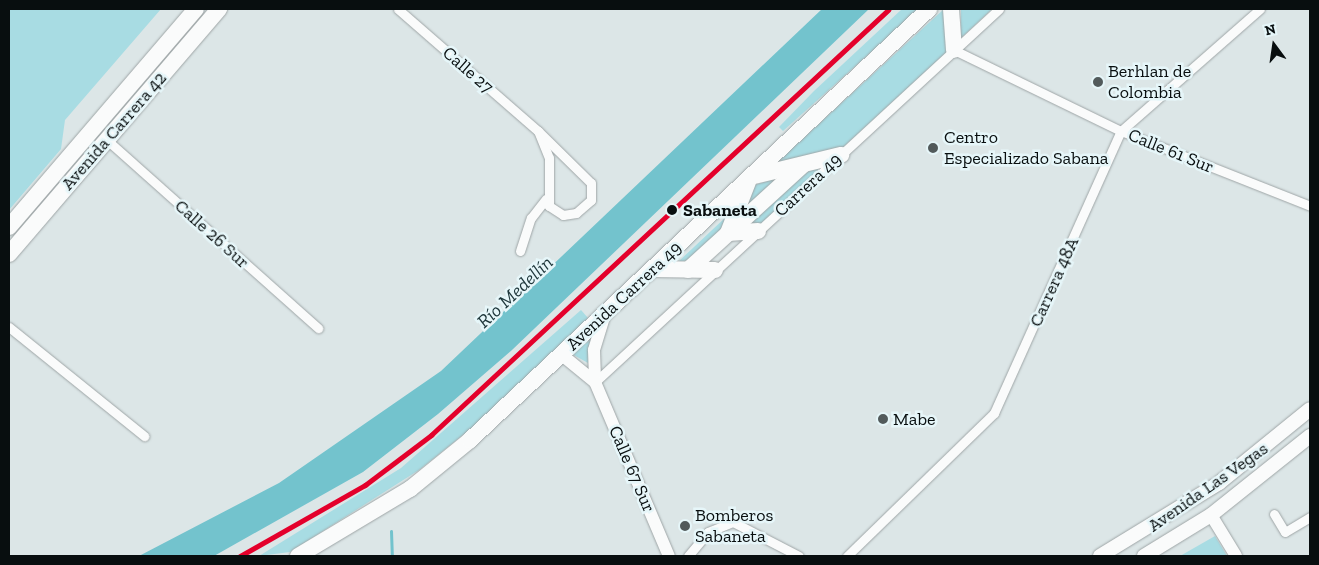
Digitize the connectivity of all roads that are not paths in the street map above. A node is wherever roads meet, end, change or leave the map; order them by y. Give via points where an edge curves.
1 (196, 9) edge
2 (219, 9) edge
3 (398, 9) edge
4 (929, 9) edge
5 (952, 9) edge
6 (999, 9) edge
7 (1260, 9) edge
8 (954, 50) junction
9 (538, 131) junction
10 (1121, 131) junction
11 (107, 140) junction
12 (841, 154) junction
13 (804, 164) junction
14 (750, 177) junction
15 (546, 199) junction
16 (1310, 206) edge
17 (37, 220) junction
18 (9, 227) edge
19 (758, 231) junction
20 (728, 234) junction
21 (9, 238) edge
22 (520, 251) dead end
23 (9, 254) edge
24 (653, 269) junction
25 (688, 270) junction
26 (715, 270) junction
27 (605, 314) junction
28 (9, 327) edge
29 (318, 328) dead end
30 (562, 355) junction
31 (595, 382) junction
32 (1310, 409) edge
33 (144, 436) dead end
34 (1310, 436) edge
35 (1274, 514) dead end
36 (1211, 515) junction
37 (1310, 517) edge
38 (298, 556) edge
39 (668, 556) edge
40 (688, 556) edge
41 (799, 556) edge
42 (847, 556) edge
43 (1100, 556) edge
44 (1144, 556) edge
45 (1236, 556) edge

1 - 18 highway, Avenida Carrera 42
2 - 11 highway, Avenida Carrera 42
3 - 9 street, Calle 27
4 - 14 highway, Avenida Carrera 49
5 - 8 highway
6 - 8 street, Carrera 49
7 - 10 street, Carrera 48A
8 - 10 street, Calle 61 Sur
8 - 12 street, Carrera 49
9 - 15 street via 550,168
9 - 15 street, Calle 27 via 581,172 593,191 591,200 576,213 554,211
10 - 16 street, Calle 61 Sur
10 - 42 street, Carrera 48A via 994,413
11 - 17 highway, Avenida Carrera 42
11 - 29 street, Calle 26 Sur
12 - 13 highway
12 - 19 street, Carrera 49
13 - 14 highway
13 - 20 highway
14 - 20 highway
14 - 24 highway, Avenida Carrera 49
15 - 22 street via 531,218
17 - 21 highway
17 - 23 highway, Avenida Carrera 42
19 - 20 highway
19 - 26 street, Carrera 49
20 - 25 highway
24 - 25 highway
24 - 27 highway, Avenida Carrera 49
25 - 26 highway
26 - 31 street, Carrera 49
27 - 30 highway, Avenida Carrera 49
27 - 31 street, Calle 67 Sur via 594,350
28 - 33 street
30 - 31 street, Calle 67 Sur
30 - 38 highway, Avenida Carrera 49 via 410,489
31 - 39 street, Calle 67 Sur
32 - 43 main road, Avenida Las Vegas via 1219,484
34 - 36 main road, Avenida Las Vegas
35 - 37 street via 1285,532
36 - 44 main road, Avenida Las Vegas
36 - 45 street
40 - 41 street via 708,532 725,523 742,524

